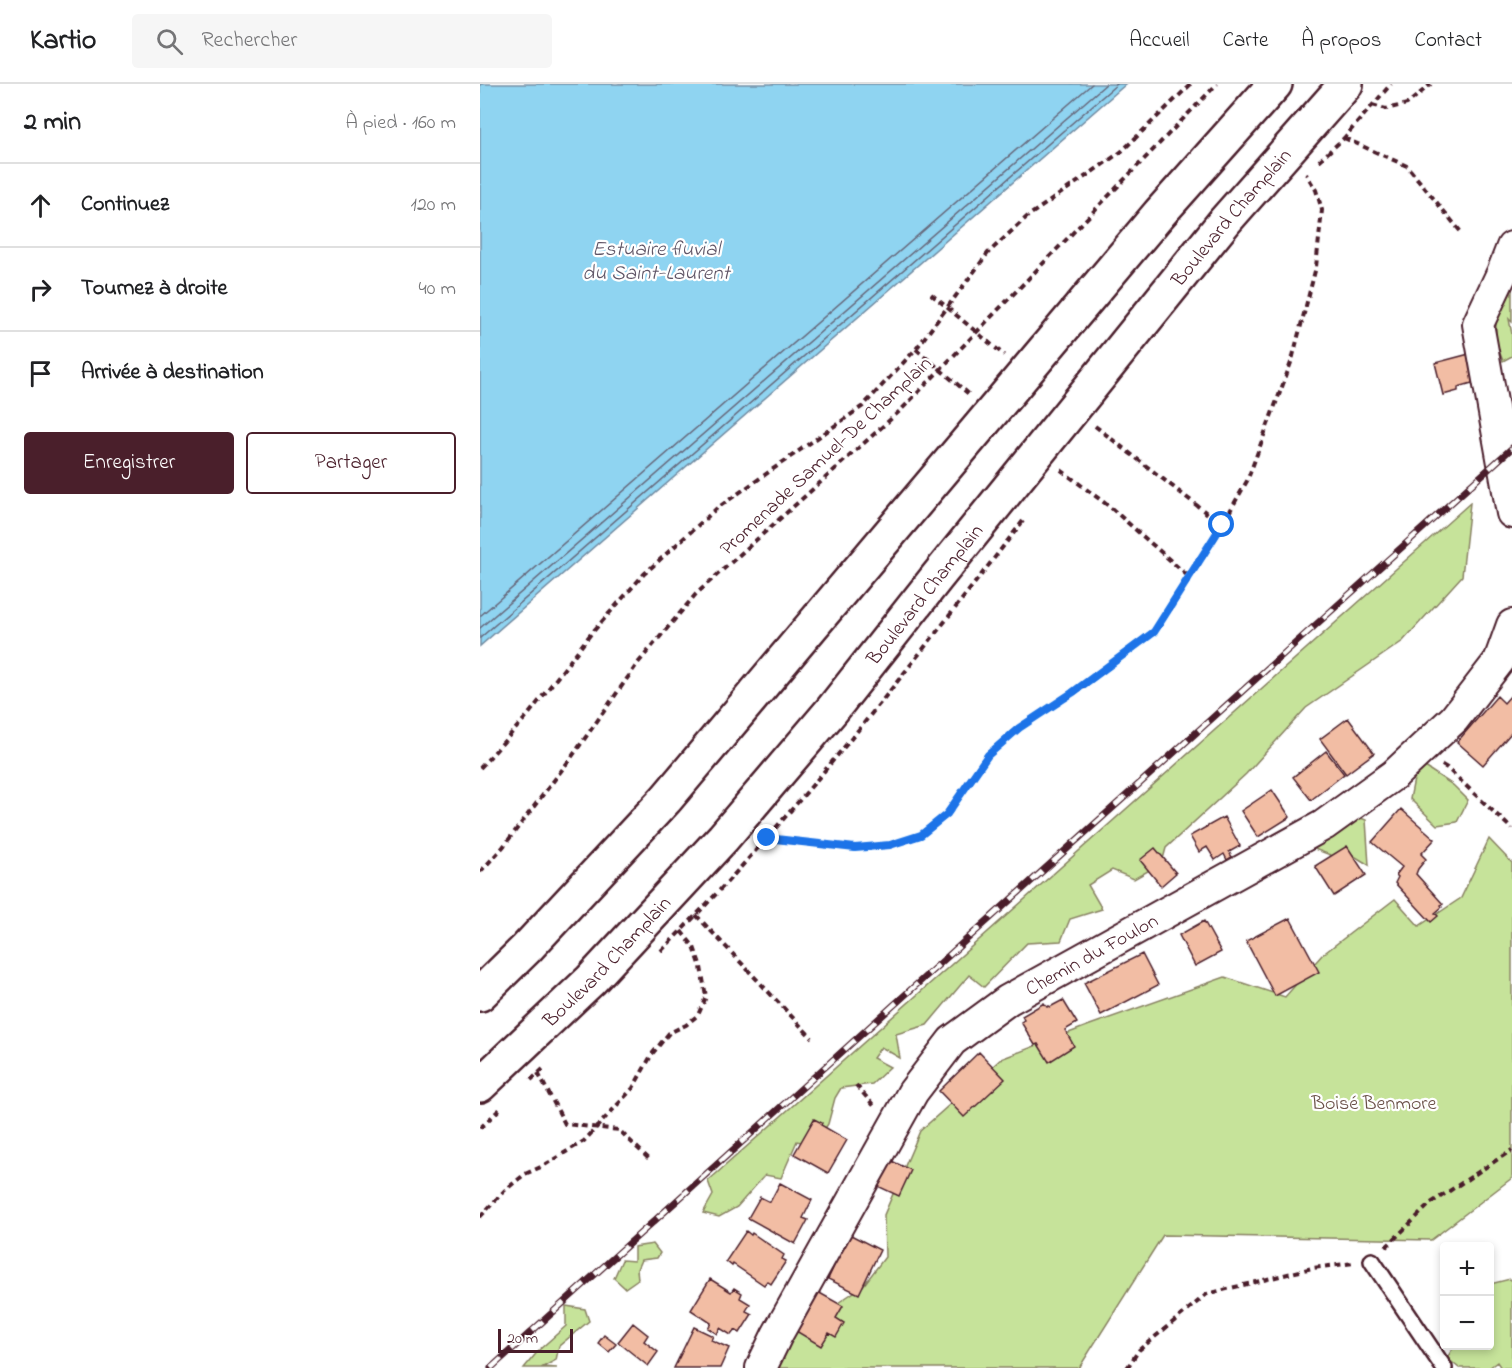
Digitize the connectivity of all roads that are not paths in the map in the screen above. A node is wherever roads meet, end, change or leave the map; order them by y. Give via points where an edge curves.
1 (1275, 84) edge
2 (1346, 84) edge
3 (1512, 247) edge
4 (1512, 513) edge
5 (1512, 625) edge
6 (480, 994) edge
7 (480, 1085) edge
8 (1372, 1261) road end
9 (761, 1368) edge
10 (1444, 1368) edge

1 - 6 main road via 1159,214 666,799
2 - 7 main road, Boulevard Champlain via 1225,221 832,710 723,838 591,980
3 - 4 street via 1478,324
5 - 9 street, Chemin du Foulon via 1499,661 1454,719 1395,774 1324,825 1008,1000 952,1041 913,1092
8 - 10 lane

